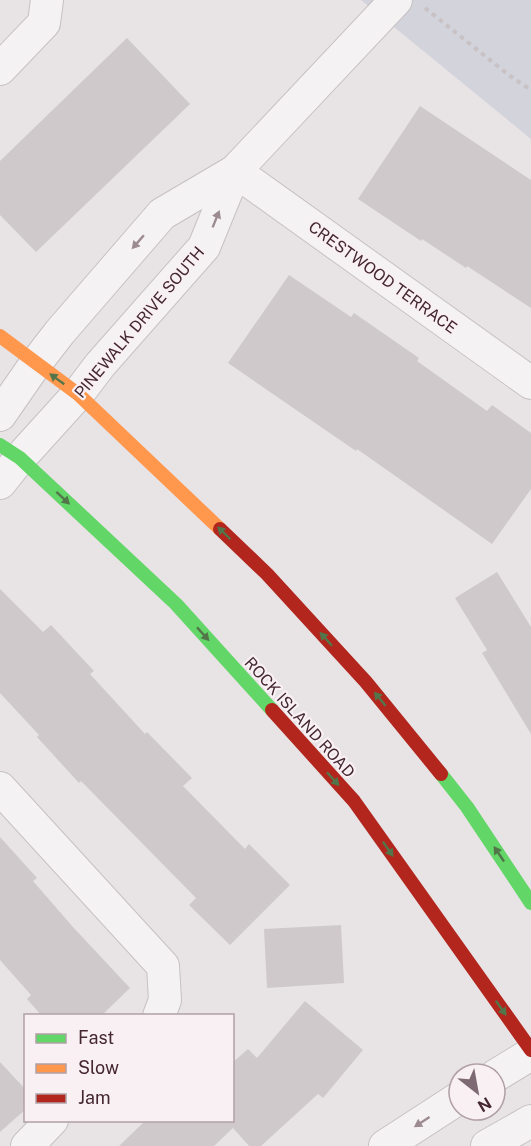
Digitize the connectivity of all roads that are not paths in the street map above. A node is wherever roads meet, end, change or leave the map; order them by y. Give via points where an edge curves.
1 (47, 0) edge
2 (409, 3) edge
3 (0, 69) edge
4 (235, 171) junction
5 (0, 336) edge
6 (36, 363) junction
7 (531, 383) edge
8 (78, 394) junction
9 (0, 415) edge
10 (10, 452) edge
11 (0, 483) edge
12 (0, 788) edge
13 (531, 903) edge
14 (162, 1008) edge
15 (531, 1052) edge
16 (507, 1068) edge
17 (447, 1106) edge
18 (531, 1121) edge
19 (50, 1122) edge
20 (27, 1146) edge
21 (385, 1146) edge
22 (487, 1146) edge

1 - 3 street via 44,23
2 - 4 street, PINEWALK DRIVE SOUTH
4 -> 6 street, PINEWALK DRIVE SOUTH via 162,214
4 - 7 street, CRESTWOOD TERRACE
8 -> 4 street, PINEWALK DRIVE SOUTH via 204,247
5 - 6 main road
8 -> 6 main road
6 - 9 street, PINEWALK DRIVE SOUTH
8 - 10 street, PINEWALK DRIVE SOUTH
13 -> 8 main road via 468,807 366,682 267,574
10 - 11 street, PINEWALK DRIVE SOUTH
10 -> 15 main road, ROCK ISLAND ROAD via 176,604 354,801
12 - 14 street via 163,966
15 - 16 street
17 -> 21 street
18 - 22 street
19 - 20 street

